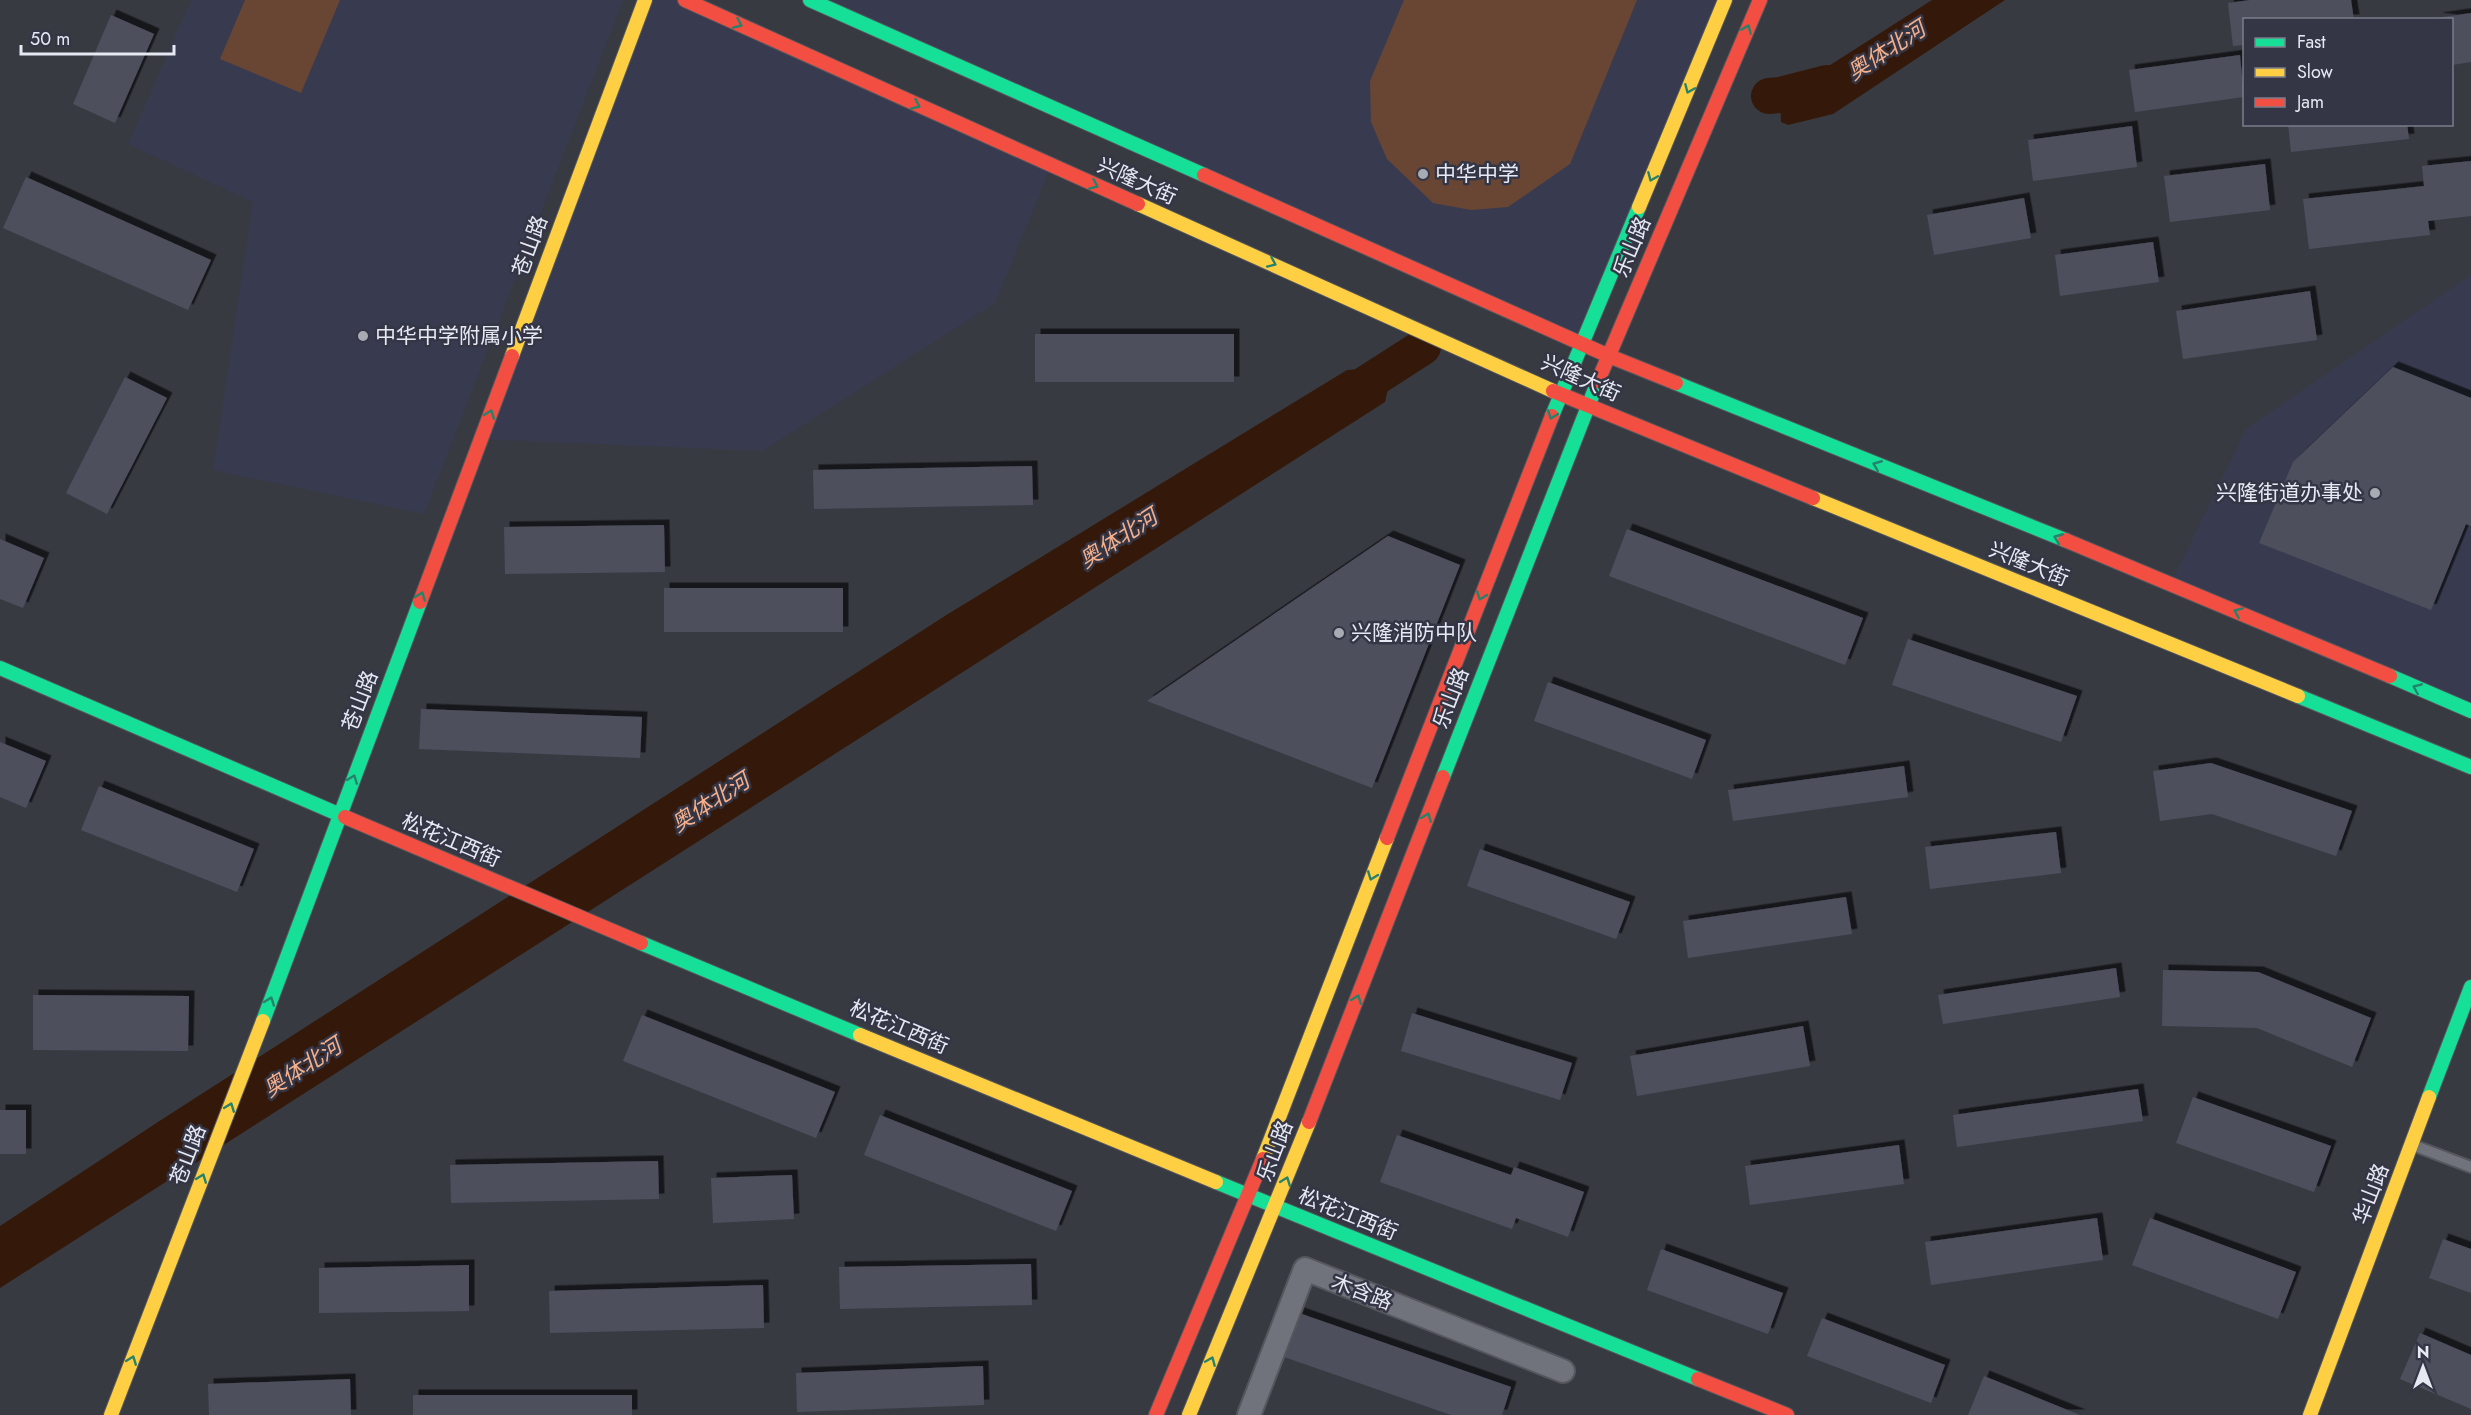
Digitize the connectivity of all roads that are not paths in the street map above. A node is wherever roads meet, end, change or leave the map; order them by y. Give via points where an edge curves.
1 (645, 0) edge
2 (685, 0) edge
3 (810, 0) edge
4 (1725, 0) edge
5 (1760, 0) edge
6 (1583, 343) junction
7 (1609, 356) junction
8 (1560, 392) junction
9 (1587, 406) junction
10 (0, 668) edge
11 (2471, 711) edge
12 (2471, 768) edge
13 (328, 792) dead end
14 (320, 814) junction
15 (339, 816) junction
16 (2471, 987) edge
17 (2412, 1145) junction
18 (2471, 1167) edge
19 (1248, 1196) junction
20 (1276, 1207) junction
21 (1563, 1371) dead end
22 (111, 1415) edge
23 (1156, 1415) edge
24 (1189, 1415) edge
25 (1248, 1415) edge
26 (1787, 1415) edge
27 (2310, 1415) edge

15 -> 1 street, 苍山路
2 -> 8 street, 兴隆大街
3 - 6 street, 兴隆大街
4 -> 6 street, 乐山路
7 -> 5 street, 乐山路
6 - 7 street, 兴隆大街
6 - 8 street, 乐山路
7 - 9 street, 乐山路
11 -> 7 street, 兴隆大街 via 2171,583
8 - 9 street, 兴隆大街
8 -> 19 street, 乐山路
9 - 12 street, 兴隆大街
20 -> 9 street, 乐山路
10 - 14 street, 松花江西街
13 - 14 street
14 - 15 street, 松花江西街
15 - 19 street, 松花江西街
22 -> 15 street, 苍山路
16 - 17 street, 华山路
17 - 18 lane
17 - 27 street, 华山路
19 - 20 street, 松花江西街
19 - 23 street, 乐山路
24 -> 20 street, 乐山路
20 - 26 street, 松花江西街
21 - 25 street, 木含路 via 1305,1269

